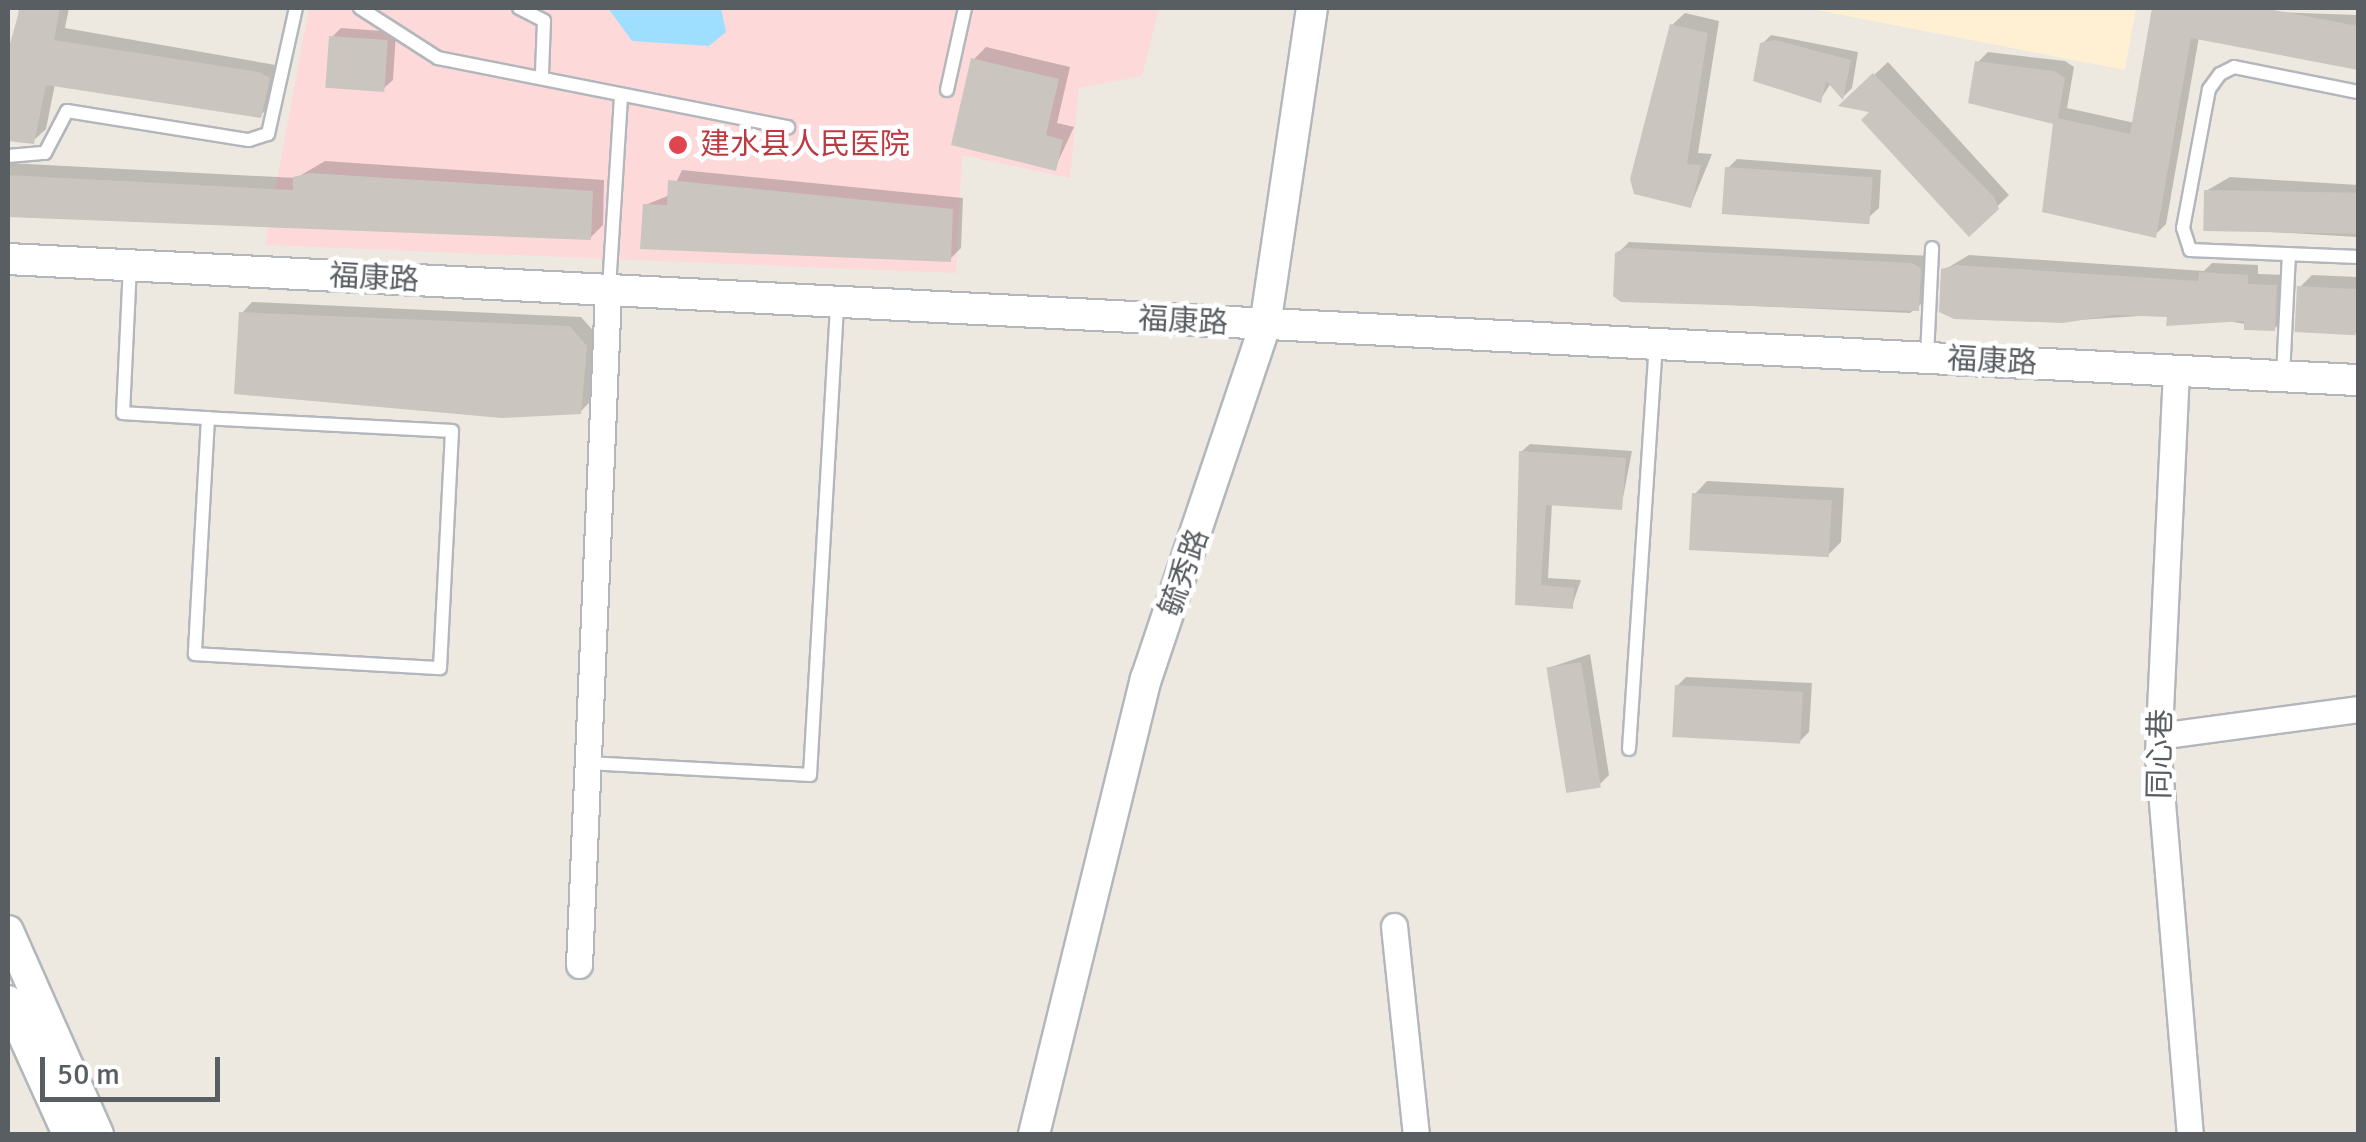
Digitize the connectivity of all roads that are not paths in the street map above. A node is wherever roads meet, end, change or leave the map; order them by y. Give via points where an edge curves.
1 (296, 8) edge
2 (360, 8) edge
3 (519, 8) edge
4 (965, 8) edge
5 (1312, 8) edge
6 (542, 74) junction
7 (946, 90) dead end
8 (2358, 92) edge
9 (621, 96) junction
10 (788, 128) dead end
11 (8, 156) edge
12 (1932, 248) dead end
13 (2289, 254) junction
14 (2358, 256) edge
15 (8, 258) edge
16 (130, 265) junction
17 (608, 292) junction
18 (837, 305) junction
19 (1265, 326) junction
20 (1656, 346) junction
21 (1927, 359) junction
22 (2176, 372) junction
23 (2284, 377) junction
24 (2358, 380) edge
25 (208, 418) junction
26 (2358, 709) edge
27 (2159, 736) junction
28 (1629, 749) dead end
29 (588, 763) junction
30 (1394, 926) dead end
31 (8, 931) edge
32 (579, 966) dead end
33 (8, 1001) edge
34 (68, 1134) edge
35 (98, 1134) edge
36 (1034, 1134) edge
37 (1416, 1134) edge
38 (2190, 1134) edge

1 - 11 lane via 268,134 249,140 68,111 45,154
2 - 6 lane via 438,58
3 - 6 lane via 544,21
4 - 7 lane
5 - 19 street, 毓秀路
6 - 9 lane
8 - 13 lane via 2234,67 2209,88 2183,228 2190,250
9 - 10 lane
9 - 17 lane
12 - 21 lane
13 - 14 lane
13 - 23 lane
15 - 16 street, 福康路
16 - 17 street, 福康路
16 - 25 lane via 123,413
17 - 18 street, 福康路
17 - 29 street
18 - 19 street, 福康路
18 - 29 lane via 810,775
19 - 20 street, 福康路
19 - 36 street, 毓秀路 via 1146,679
20 - 21 street, 福康路
20 - 28 lane
21 - 22 street, 福康路
22 - 23 street, 福康路
22 - 27 street, 同心巷
23 - 24 street, 福康路
25 - 25 lane via 195,654 440,668 452,431
26 - 27 street
27 - 38 street, 同心巷
29 - 32 street
30 - 37 street
31 - 35 street
33 - 34 street

